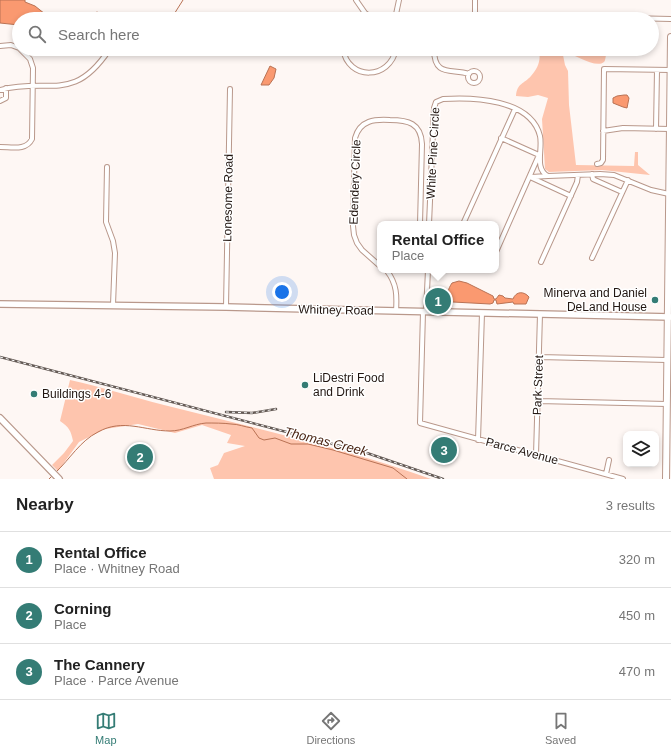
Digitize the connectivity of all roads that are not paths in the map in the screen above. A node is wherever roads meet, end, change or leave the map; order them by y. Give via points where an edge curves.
1 (356, 0) edge
2 (399, 0) edge
3 (475, 0) edge
4 (365, 12) edge
5 (396, 12) edge
6 (475, 12) edge
7 (659, 19) edge
8 (671, 19) edge
9 (671, 37) edge
10 (12, 45) edge
11 (0, 46) edge
12 (28, 56) edge
13 (105, 56) edge
14 (345, 56) edge
15 (394, 56) edge
16 (435, 56) edge
17 (657, 70) junction
18 (671, 70) edge
19 (468, 74) dead end
20 (34, 87) junction
21 (6, 88) junction
22 (230, 89) dead end
23 (0, 90) edge
24 (0, 101) edge
25 (515, 109) junction
26 (656, 129) junction
27 (670, 129) junction
28 (603, 131) junction
29 (502, 138) junction
30 (0, 147) edge
31 (539, 155) junction
32 (597, 164) dead end
33 (107, 167) dead end
34 (592, 174) junction
35 (578, 175) junction
36 (548, 176) junction
37 (530, 177) junction
38 (628, 180) junction
39 (622, 192) junction
40 (669, 194) junction
41 (571, 196) junction
42 (420, 221) edge
43 (430, 221) edge
44 (464, 221) edge
45 (499, 245) edge
46 (592, 258) dead end
47 (541, 262) dead end
48 (377, 263) edge
49 (389, 273) edge
50 (428, 273) edge
51 (0, 304) edge
52 (113, 305) junction
53 (226, 307) junction
54 (396, 311) junction
55 (424, 312) junction
56 (482, 313) junction
57 (540, 314) junction
58 (669, 316) edge
59 (539, 357) junction
60 (667, 360) junction
61 (538, 401) junction
62 (667, 404) junction
63 (0, 418) edge
64 (478, 440) junction
65 (536, 455) junction
66 (609, 460) dead end
67 (668, 462) edge
68 (606, 474) junction
69 (57, 477) edge
70 (623, 479) edge
71 (666, 479) edge

1 - 4 street
2 - 5 street
3 - 6 street
7 - 8 street
9 - 18 main road
10 - 11 street
12 - 20 street via 32,63
13 - 20 street via 95,69 83,78 61,86
14 - 15 street via 357,70 367,73 385,68
16 - 19 street via 435,61 442,69
17 - 18 street
17 - 26 street
17 - 28 street via 604,69
18 - 27 main road
20 - 21 street
20 - 30 street via 32,141 22,147
21 - 23 street
21 - 24 street via 6,98
22 - 53 street, Lonesome Road
25 - 29 street
25 - 31 street, White Pine Circle via 530,119 538,131 541,144
25 - 43 street, White Pine Circle via 484,99 446,98 436,102
26 - 27 street
26 - 28 street via 623,128
27 - 40 main road
28 - 32 street via 603,160
29 - 31 street
29 - 44 street
31 - 36 street, White Pine Circle via 542,172
31 - 37 street
33 - 52 street via 106,222 115,252
34 - 35 street
34 - 38 street via 614,175
34 - 39 street via 593,179
35 - 36 street
35 - 41 street
36 - 37 street
37 - 41 street
37 - 45 street
38 - 39 street
38 - 40 street via 651,190
39 - 46 street
40 - 58 main road
41 - 47 street
42 - 48 street, Edendery Circle via 420,133 416,126 406,121 368,122 360,128 355,138 354,231 359,246
49 - 54 street via 395,287
50 - 55 street
51 - 52 main road, Whitney Road
52 - 53 main road, Whitney Road
53 - 54 main road, Whitney Road
54 - 55 main road, Whitney Road
55 - 56 main road, Whitney Road
55 - 64 street, Parce Avenue via 420,423
56 - 57 main road, Whitney Road
56 - 64 street
57 - 58 main road, Whitney Road
57 - 59 street, Park Street
58 - 60 main road
59 - 60 street
59 - 61 street, Park Street
60 - 62 main road
61 - 62 street
61 - 65 street, Park Street
62 - 67 main road
63 - 69 main road
64 - 65 street, Parce Avenue
65 - 68 street, Parce Avenue
66 - 68 street
67 - 71 main road
68 - 70 street, Parce Avenue

